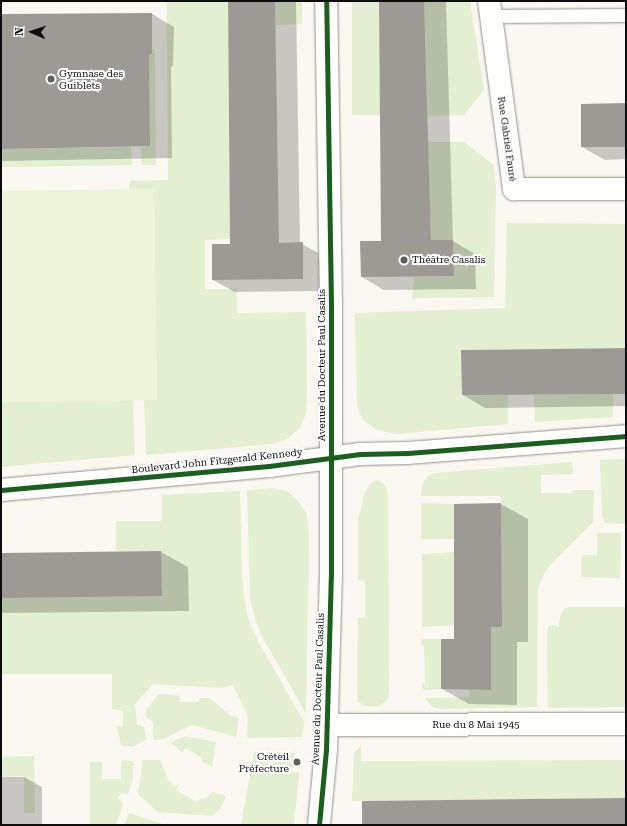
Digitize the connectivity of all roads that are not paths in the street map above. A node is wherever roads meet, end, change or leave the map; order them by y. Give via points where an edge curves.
1 (326, 1) edge
2 (490, 8) edge
3 (626, 15) edge
4 (626, 189) edge
5 (626, 436) edge
6 (331, 458) junction
7 (1, 490) edge
8 (626, 724) edge
9 (326, 725) junction
10 (319, 825) edge

1 - 6 street, Avenue du Docteur Paul Casalis
2 - 3 lane
2 - 4 street, Rue Gabriel Fauré via 514,189
5 - 6 street, Boulevard John Fitzgerald Kennedy
6 - 7 street, Boulevard John Fitzgerald Kennedy
6 - 9 street, Avenue du Docteur Paul Casalis via 331,576
8 - 9 street, Rue du 8 Mai 1945
9 - 10 street, Avenue du Docteur Paul Casalis

